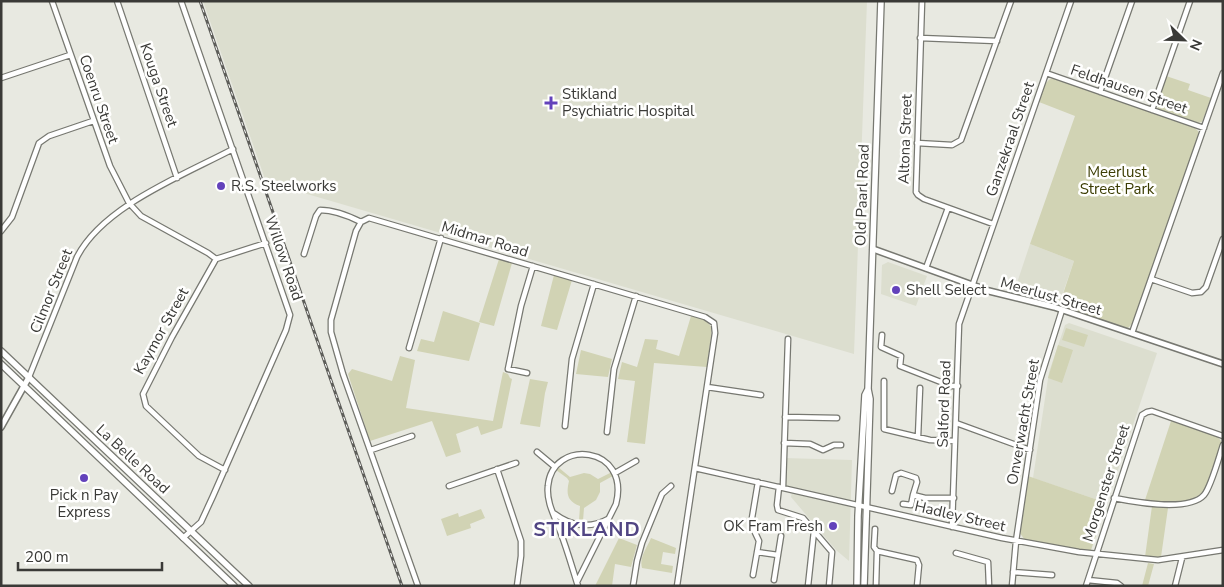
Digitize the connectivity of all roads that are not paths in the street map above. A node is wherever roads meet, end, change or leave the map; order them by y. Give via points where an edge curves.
1 (52, 1) edge
2 (117, 1) edge
3 (182, 1) edge
4 (882, 1) edge
5 (922, 1) edge
6 (1011, 1) edge
7 (1071, 1) edge
8 (1132, 1) edge
9 (1190, 1) edge
10 (920, 38) junction
11 (997, 41) junction
12 (70, 55) junction
13 (1046, 73) junction
14 (1223, 73) edge
15 (1, 78) edge
16 (1100, 92) junction
17 (1152, 110) junction
18 (93, 121) junction
19 (1204, 128) junction
20 (917, 143) junction
21 (233, 150) junction
22 (178, 178) junction
23 (129, 203) junction
24 (948, 208) junction
25 (362, 222) junction
26 (993, 224) junction
27 (1, 231) edge
28 (441, 238) junction
29 (1223, 239) edge
30 (266, 243) junction
31 (873, 249) junction
32 (304, 254) dead end
33 (216, 259) junction
34 (533, 266) junction
35 (926, 268) junction
36 (1151, 279) junction
37 (594, 284) junction
38 (972, 285) junction
39 (636, 296) junction
40 (1062, 310) junction
41 (1132, 333) junction
42 (882, 335) dead end
43 (788, 339) dead end
44 (409, 348) dead end
45 (1, 351) edge
46 (1, 364) edge
47 (1223, 364) edge
48 (527, 373) dead end
49 (29, 377) junction
50 (884, 381) dead end
51 (24, 385) junction
52 (958, 386) junction
53 (707, 387) junction
54 (920, 388) dead end
55 (868, 389) junction
56 (761, 395) dead end
57 (786, 417) junction
58 (837, 418) dead end
59 (956, 423) junction
60 (565, 426) dead end
61 (1, 427) edge
62 (607, 432) dead end
63 (412, 436) dead end
64 (1223, 436) edge
65 (918, 437) junction
66 (955, 441) junction
67 (784, 443) junction
68 (841, 445) dead end
69 (1223, 445) edge
70 (371, 450) junction
71 (1030, 450) junction
72 (537, 452) dead end
73 (636, 461) dead end
74 (516, 463) dead end
75 (555, 467) junction
76 (695, 468) junction
77 (497, 469) junction
78 (225, 470) junction
79 (615, 473) junction
80 (758, 482) junction
81 (449, 486) dead end
82 (671, 486) dead end
83 (781, 487) junction
84 (892, 491) dead end
85 (914, 495) junction
86 (954, 498) junction
87 (1114, 498) junction
88 (903, 504) dead end
89 (859, 505) junction
90 (866, 507) junction
91 (554, 513) junction
92 (609, 518) junction
93 (952, 527) junction
94 (875, 529) dead end
95 (814, 530) junction
96 (191, 532) junction
97 (781, 536) dead end
98 (183, 538) junction
99 (1016, 541) junction
100 (1223, 550) edge
101 (877, 551) junction
102 (757, 552) junction
103 (956, 554) dead end
104 (1095, 554) junction
105 (778, 555) junction
106 (1182, 558) junction
107 (1013, 572) junction
108 (753, 575) dead end
109 (1052, 575) dead end
110 (774, 580) dead end
111 (1087, 583) edge
112 (578, 584) edge
113 (677, 585) edge
114 (234, 586) edge
115 (249, 586) edge
116 (418, 586) edge
117 (516, 586) edge
118 (633, 586) edge
119 (684, 586) edge
120 (808, 586) edge
121 (829, 586) edge
122 (856, 586) edge
123 (864, 586) edge
124 (876, 586) edge
125 (917, 586) edge
126 (989, 586) edge
127 (1012, 586) edge
128 (1121, 586) edge
129 (1175, 586) edge

1 - 12 street, Coenru Street
2 - 22 street, Kouga Street
3 - 21 street, Willow Road
4 - 31 main road, Old Paarl Road
5 - 10 street, Altona Street
6 - 11 street
7 - 13 street, Ganzekraal Street
8 - 16 street
9 - 17 street
10 - 11 street
10 - 20 street, Altona Street
11 - 20 street via 961,140 954,144
12 - 15 street
12 - 18 street, Coenru Street
13 - 16 street, Feldhausen Street
13 - 26 street, Ganzekraal Street
14 - 19 street
16 - 17 street, Feldhausen Street
17 - 19 street, Feldhausen Street
18 - 23 street, Coenru Street via 110,166
18 - 27 street via 49,136 39,143 12,217
19 - 36 street
20 - 24 street, Altona Street via 916,192 924,199
21 - 22 street, Cilmor Street
21 - 30 street, Willow Road
22 - 23 street, Cilmor Street
23 - 33 street via 139,215
23 - 49 street, Cilmor Street via 96,231 81,249
24 - 26 street, Altona Street
24 - 35 street
25 - 28 street, Midmar Road via 372,218
25 - 32 street via 347,215 320,210
25 - 70 street via 356,231 331,325 343,374
26 - 38 street, Ganzekraal Street
28 - 34 street, Midmar Road
28 - 44 street
29 - 36 street via 1206,287 1201,292 1194,293
30 - 33 street
30 - 78 street, Willow Road via 290,319
31 - 35 street, Meerlust Street
31 - 55 main road, Old Paarl Road
33 - 78 street, Kaymor Street via 143,394 149,409 199,456
34 - 37 street, Midmar Road
34 - 48 street via 508,369
35 - 38 street, Meerlust Street
36 - 41 street
37 - 39 street, Midmar Road
37 - 60 street via 572,359
38 - 40 street, Meerlust Street
38 - 52 street, Salford Road via 959,324
39 - 53 street, Midmar Road via 705,317 714,323
39 - 62 street via 614,369
40 - 41 street, Meerlust Street
40 - 71 street, Onverwacht Street via 1042,374
41 - 47 street, Meerlust Street
42 - 52 street via 882,348 901,356 901,366 950,386
43 - 57 street
45 - 49 main road, La Belle Road
46 - 51 main road, La Belle Road
49 - 51 street, Cilmor Street
49 - 96 main road, La Belle Road
50 - 65 street via 883,428
51 - 61 street, Cilmor Street
51 - 98 main road, La Belle Road
52 - 59 street, Salford Road
53 - 56 street
53 - 76 street, Midmar Road
54 - 65 street
55 - 89 main road, Old Paarl Road via 863,415
55 - 90 main road, Old Paarl Road
57 - 58 street
57 - 67 street
59 - 66 street, Salford Road
59 - 71 street
63 - 70 street
64 - 87 street, Morgenster Street via 1145,412
65 - 66 street
66 - 86 street, Salford Road
67 - 68 street via 810,444 823,450
67 - 83 street
69 - 87 street via 1208,489 1200,499 1171,505
70 - 116 street
71 - 99 street, Onverwacht Street
72 - 75 street
73 - 79 street
74 - 77 street
75 - 79 street via 567,458 583,454 600,458
75 - 91 street via 548,486
76 - 80 street, Hadley Street
76 - 113 street, Midmar Road
77 - 81 street
77 - 117 street via 521,541
78 - 96 street, Willow Road via 204,516
79 - 92 street via 619,493
80 - 83 street, Hadley Street
80 - 102 street via 751,524 759,539
82 - 118 street via 662,494 642,543
83 - 89 street, Hadley Street
83 - 95 street via 778,510 803,518
84 - 85 street via 896,475 901,473 916,479
85 - 86 street
85 - 88 street via 911,505
86 - 93 street, Salford Road
87 - 104 street, Morgenster Street
89 - 90 street, Hadley Street
89 - 122 main road, Old Paarl Road
90 - 93 street, Hadley Street
90 - 123 main road, Old Paarl Road
91 - 92 street via 569,523 585,526
91 - 112 street
92 - 112 street
93 - 99 street, Hadley Street
94 - 101 street via 874,546
95 - 120 street
95 - 121 street via 832,552
96 - 98 street, Willow Road
96 - 115 main road, La Belle Road
97 - 105 street
98 - 114 main road, La Belle Road
99 - 104 street, Hadley Street
99 - 107 street, Onverwacht Street
100 - 106 street, Hadley Street
101 - 124 street
101 - 125 street via 917,560
102 - 105 street
102 - 108 street
103 - 126 street via 988,562
104 - 106 street, Hadley Street via 1153,560
104 - 111 street, Morgenster Street
105 - 110 street
106 - 129 street
107 - 109 street
107 - 127 street, Onverwacht Street
111 - 128 street via 1117,583
113 - 119 street

